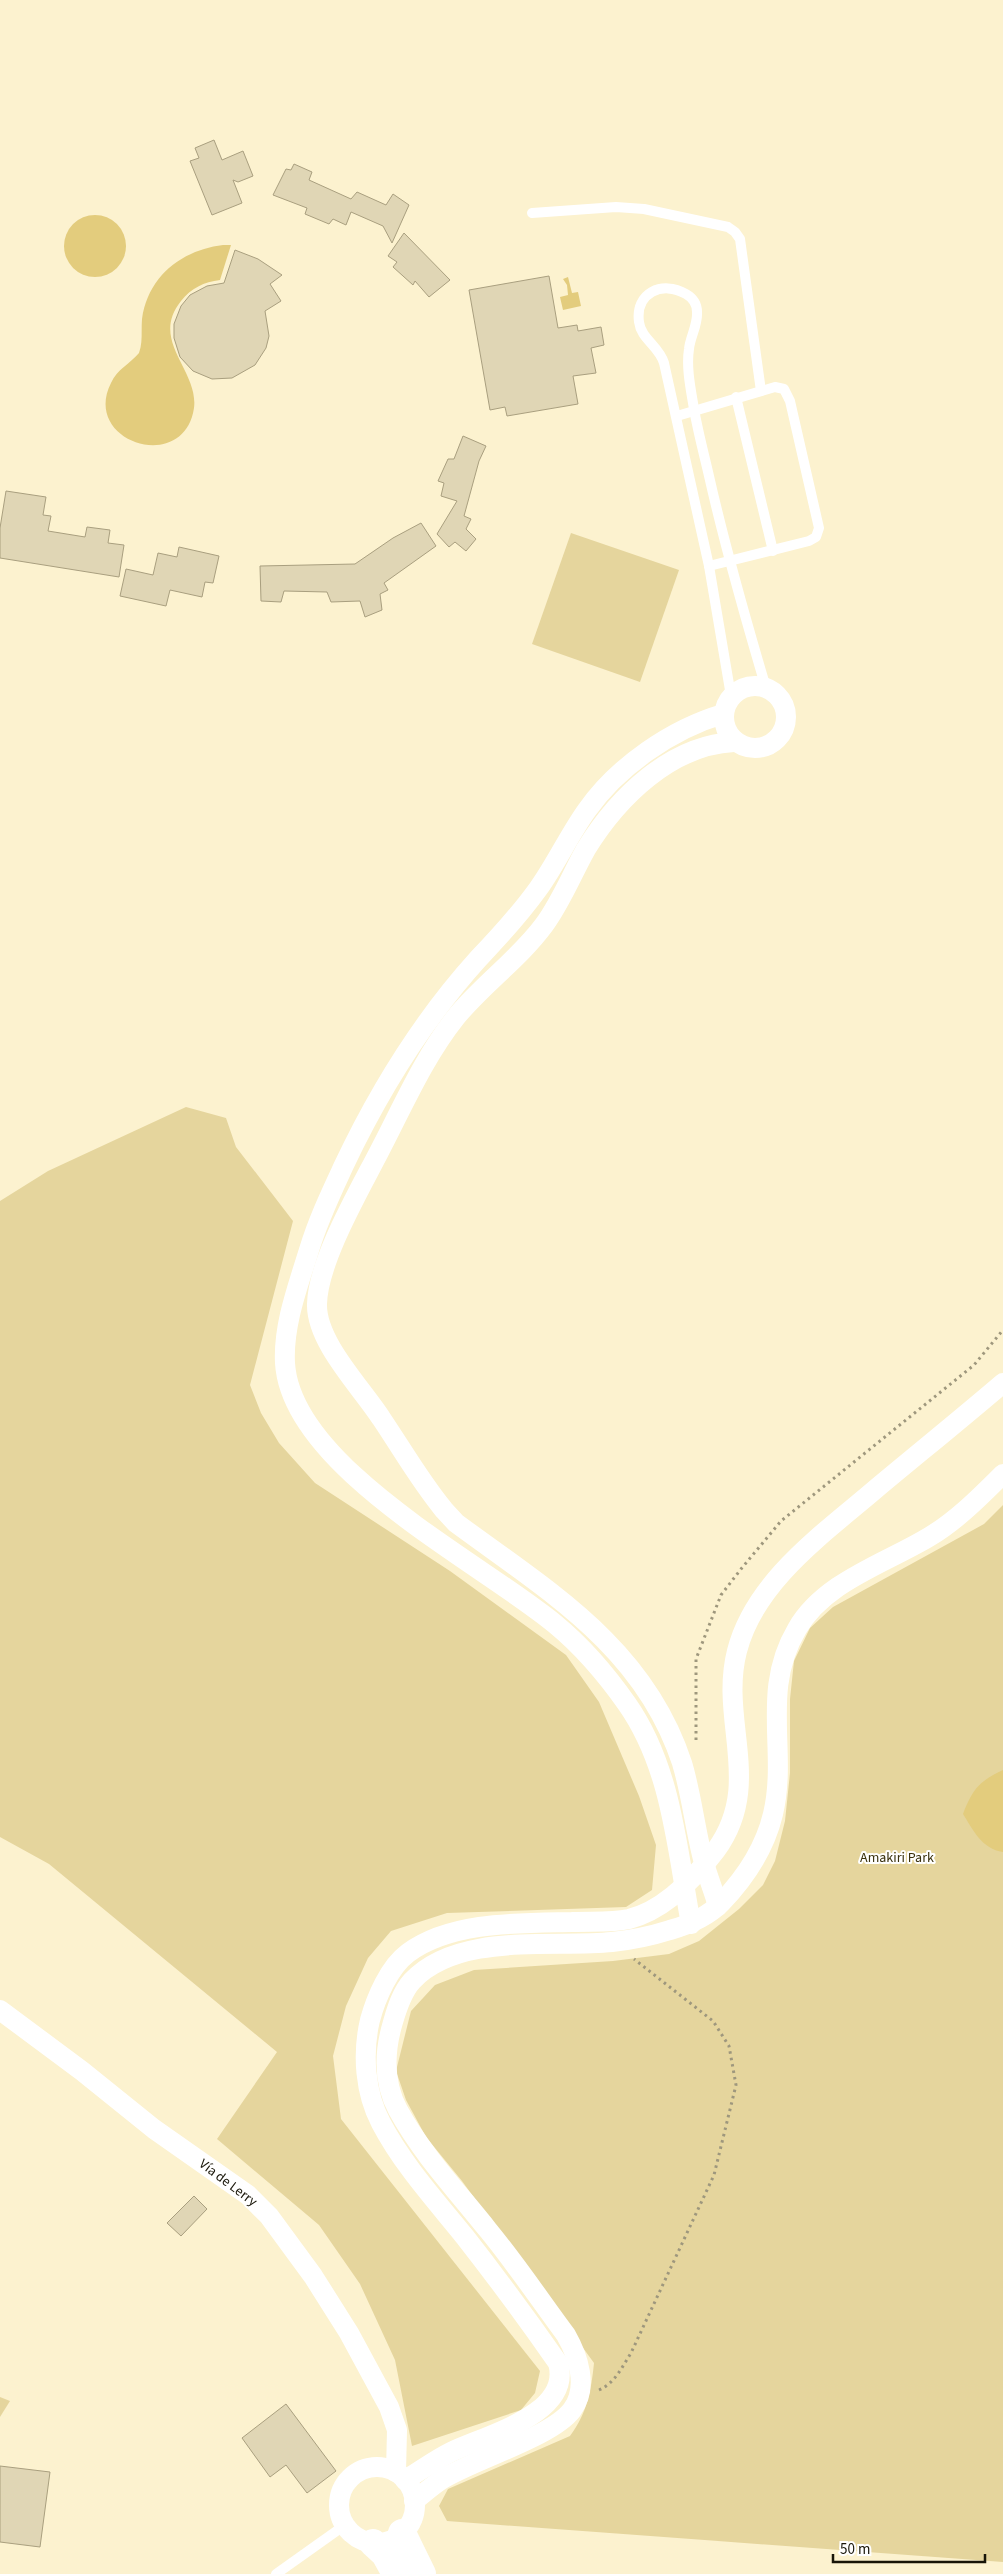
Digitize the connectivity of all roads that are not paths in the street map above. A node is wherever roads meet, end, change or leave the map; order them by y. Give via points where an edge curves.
1 (532, 213) dead end
2 (761, 391) junction
3 (736, 397) junction
4 (694, 411) junction
5 (677, 416) junction
6 (773, 551) junction
7 (729, 563) junction
8 (709, 566) junction
9 (766, 688) junction
10 (727, 705) junction
11 (734, 742) junction
12 (1003, 1383) edge
13 (1003, 1474) edge
14 (704, 1863) junction
15 (684, 1887) junction
16 (718, 1906) junction
17 (690, 1924) junction
18 (0, 2010) edge
19 (401, 2476) junction
20 (414, 2501) junction
21 (345, 2525) junction
22 (402, 2532) junction
23 (373, 2542) junction
24 (276, 2574) edge
25 (396, 2574) edge
26 (422, 2574) edge

1 - 2 lane via 616,207 644,209 715,224 735,232 740,238
2 - 3 lane
2 - 6 lane via 775,387 784,389 790,401 819,528 816,537 809,541
3 - 4 lane
3 - 6 lane
4 - 5 lane
4 - 5 lane via 688,362 696,305 682,292 659,288 642,299 639,323 642,334 662,355
4 - 7 lane
5 - 8 lane
6 - 7 lane
7 - 8 lane
7 - 9 lane
8 - 10 lane
9 - 10 street via 748,687
9 - 11 street via 775,692 786,709 784,729 779,738 772,744 752,749
10 - 11 street via 728,734
10 - 15 street via 676,734 606,785 527,903 449,992 400,1060 361,1130 315,1229 291,1311 285,1364 296,1406 309,1427 342,1464 402,1513 555,1624 608,1678 649,1741 678,1839
11 - 14 street via 717,742 698,748 626,796 598,830 544,925 457,1016 436,1044 353,1204 322,1274 317,1307 323,1330 338,1358 444,1510 456,1523 596,1628 652,1699 682,1763
12 - 14 street via 812,1544 757,1607 744,1630 734,1674 733,1708 740,1794 726,1834
13 - 16 street via 948,1525 856,1576 814,1606 802,1620 787,1650 779,1678 775,1708 777,1745 773,1814 755,1861
14 - 15 street
14 - 16 street
15 - 17 street
15 - 19 street via 660,1905 628,1919 494,1926 454,1933 405,1955 393,1968 378,1998 367,2033 366,2057 370,2090 381,2124 413,2171 512,2297 558,2362 561,2374 551,2400 533,2415
16 - 17 street
17 - 20 street via 612,1942 471,1950 432,1967 412,1982 400,2002 386,2057 388,2082 397,2108 420,2146 491,2233 574,2350 581,2369 579,2394 572,2410 551,2427 442,2479
18 - 19 street, Vía de Lerry via 154,2129 248,2195 269,2216 313,2276 389,2407 396,2430
19 - 20 street
19 - 21 street via 384,2468 372,2467 350,2478 339,2501
20 - 22 street via 413,2516
21 - 23 street via 357,2537
21 - 24 lane
22 - 23 street via 385,2542
22 - 26 street
23 - 25 street via 385,2554

